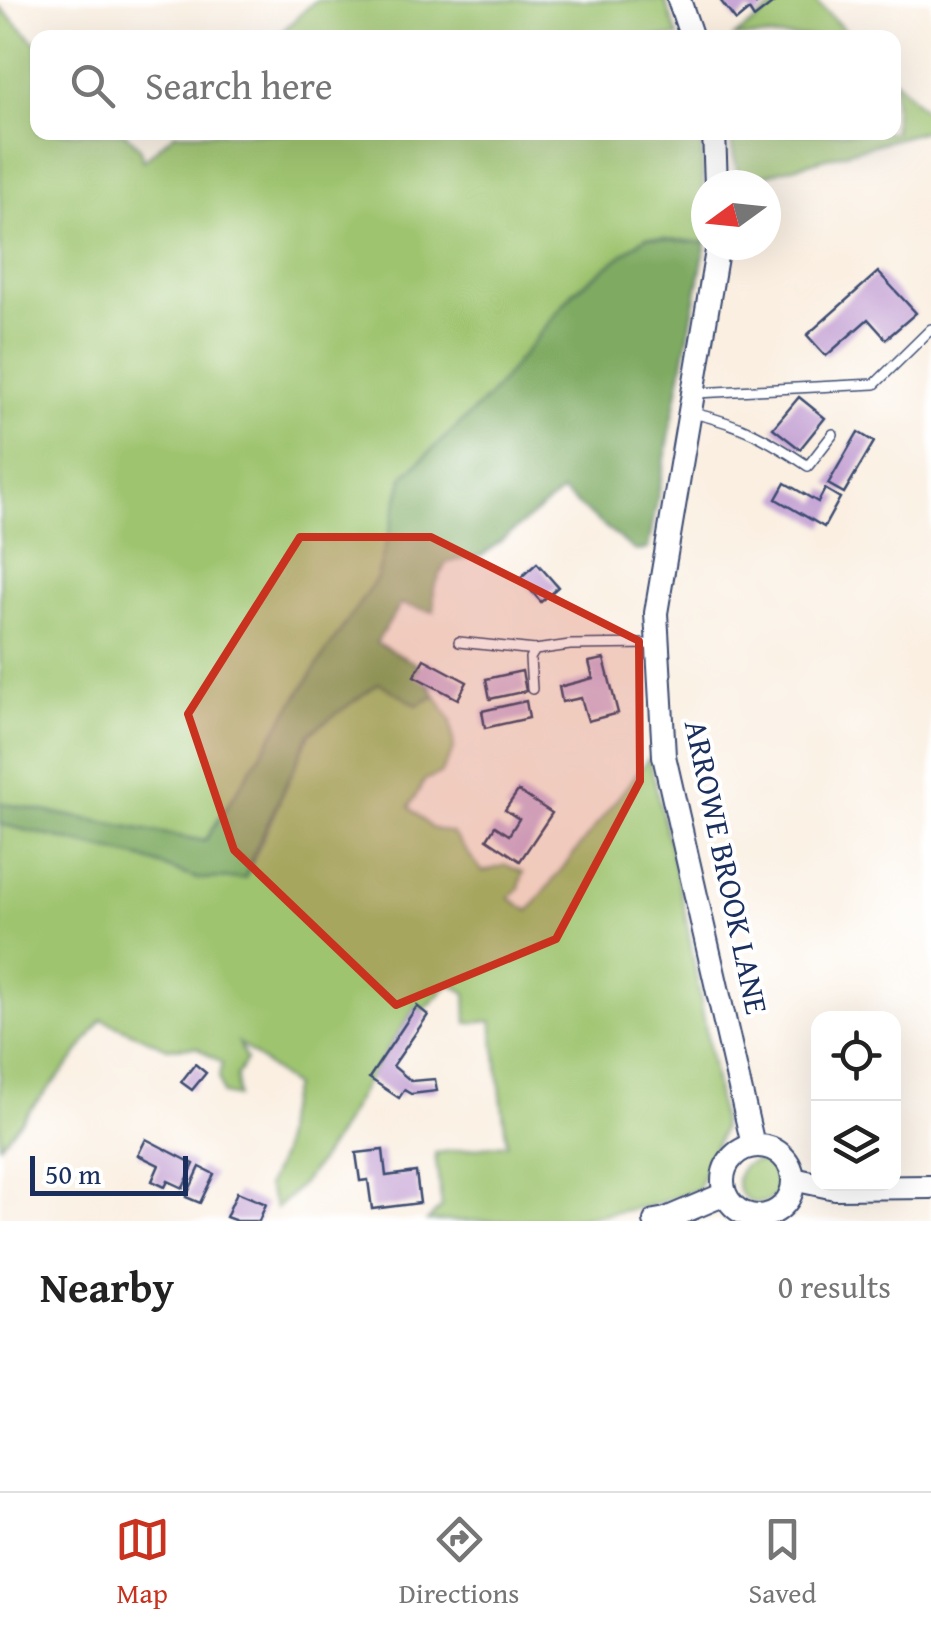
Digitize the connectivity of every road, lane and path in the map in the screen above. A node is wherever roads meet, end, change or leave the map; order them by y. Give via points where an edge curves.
1 (678, 0) edge
2 (689, 30) edge
3 (714, 140) edge
4 (715, 170) edge
5 (716, 260) edge
6 (931, 329) edge
7 (692, 402) junction
8 (833, 434) dead end
9 (460, 642) dead end
10 (658, 644) junction
11 (535, 650) junction
12 (532, 689) dead end
13 (753, 1145) junction
14 (793, 1179) junction
15 (931, 1187) edge
16 (725, 1194) junction
17 (767, 1218) edge
18 (654, 1221) edge

1 - 2 street
3 - 4 street
5 - 7 street, ARROWE BROOK LANE
6 - 7 lane via 875,384
7 - 8 lane via 808,466
7 - 10 street, ARROWE BROOK LANE via 656,613
9 - 11 lane
10 - 11 lane
10 - 13 street, ARROWE BROOK LANE via 664,756
11 - 12 lane
13 - 14 street via 776,1150
13 - 16 street via 727,1163
14 - 15 street via 835,1188
14 - 17 street via 789,1199
16 - 17 street via 740,1212
16 - 18 street

